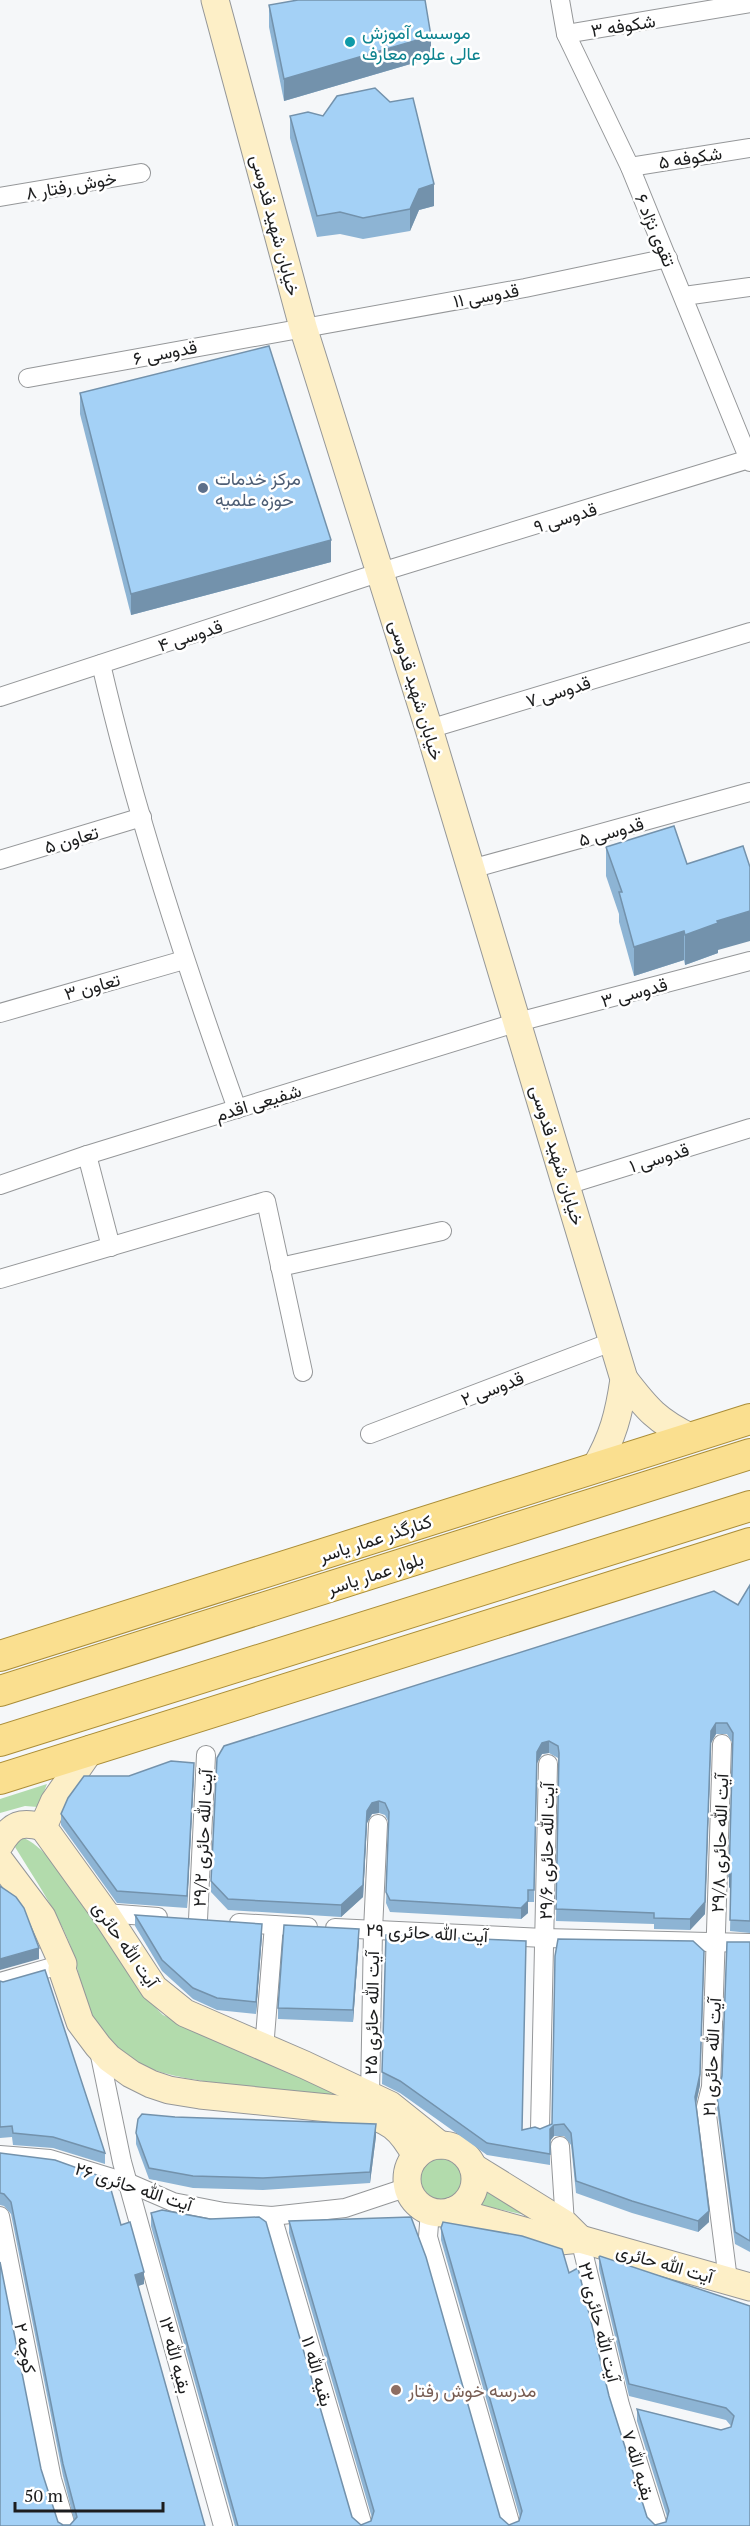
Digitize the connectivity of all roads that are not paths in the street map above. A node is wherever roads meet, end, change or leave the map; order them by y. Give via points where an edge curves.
1 (215, 0) edge
2 (560, 0) edge
3 (750, 3) edge
4 (566, 34) junction
5 (750, 148) edge
6 (630, 167) junction
7 (141, 173) dead end
8 (0, 197) edge
9 (668, 258) junction
10 (750, 287) edge
11 (684, 296) junction
12 (303, 327) junction
13 (28, 378) dead end
14 (750, 461) edge
15 (381, 572) junction
16 (750, 632) edge
17 (101, 664) junction
18 (0, 697) edge
19 (429, 729) junction
20 (750, 792) edge
21 (142, 817) junction
22 (0, 860) edge
23 (471, 869) junction
24 (184, 960) junction
25 (750, 961) edge
26 (0, 1013) edge
27 (518, 1022) junction
28 (237, 1109) junction
29 (750, 1128) edge
30 (87, 1155) junction
31 (0, 1185) edge
32 (567, 1185) junction
33 (442, 1231) dead end
34 (111, 1247) junction
35 (280, 1267) junction
36 (0, 1279) edge
37 (614, 1341) junction
38 (303, 1372) dead end
39 (624, 1379) junction
40 (750, 1419) edge
41 (370, 1434) dead end
42 (692, 1438) junction
43 (750, 1454) edge
44 (595, 1468) junction
45 (749, 1510) edge
46 (750, 1543) edge
47 (0, 1656) edge
48 (0, 1691) edge
49 (0, 1741) edge
50 (722, 1744) dead end
51 (91, 1749) junction
52 (206, 1755) dead end
53 (548, 1764) dead end
54 (0, 1779) edge
55 (378, 1824) dead end
56 (44, 1827) junction
57 (0, 1844) edge
58 (0, 1861) edge
59 (105, 1913) junction
60 (198, 1920) junction
61 (274, 1925) junction
62 (373, 1930) junction
63 (544, 1938) junction
64 (716, 1941) junction
65 (750, 1943) edge
66 (63, 1964) junction
67 (0, 1982) edge
68 (98, 2046) junction
69 (264, 2049) junction
70 (370, 2097) junction
71 (540, 2129) edge
72 (560, 2146) dead end
73 (428, 2150) junction
74 (0, 2155) edge
75 (473, 2167) junction
76 (129, 2183) junction
77 (408, 2187) junction
78 (441, 2211) junction
79 (0, 2216) edge
80 (272, 2216) junction
81 (572, 2232) junction
82 (739, 2283) edge
83 (620, 2405) junction
84 (643, 2410) edge
85 (66, 2526) edge
86 (223, 2526) edge
87 (363, 2526) edge
88 (511, 2526) edge
89 (658, 2526) edge

1 - 12 main road, خیابان شهید قدوسی
2 - 4 street, تقوی نژاد ۶
3 - 4 street, شکوفه ۳
4 - 6 street, تقوی نژاد ۶
5 - 6 street, شکوفه ۵
6 - 9 street, تقوی نژاد ۶
7 - 8 street, خوش رفتار ۸
9 - 11 street, تقوی نژاد ۶
9 - 12 street, قدوسی ۱۱
10 - 11 street
11 - 14 street, تقوی نژاد ۶
12 - 13 street, قدوسی ۶
12 - 15 main road, خیابان شهید قدوسی
14 - 15 street, قدوسی ۹
15 - 17 street, قدوسی ۴
15 - 19 main road, خیابان شهید قدوسی
16 - 19 street, قدوسی ۷
17 - 18 street, قدوسی ۴
17 - 21 street
19 - 23 main road, خیابان شهید قدوسی
20 - 23 street, قدوسی ۵
21 - 22 street, تعاون ۵
21 - 24 street
23 - 27 main road, خیابان شهید قدوسی
24 - 26 street, تعاون ۳
24 - 28 street
25 - 27 street, قدوسی ۳
27 - 28 street, شفیعی اقدم
27 - 32 main road, خیابان شهید قدوسی
28 - 30 street, شفیعی اقدم
29 - 32 street, قدوسی ۱
30 - 31 street, شفیعی اقدم
30 - 34 street
32 - 37 main road, خیابان شهید قدوسی
33 - 35 street
34 - 35 street via 266,1201
34 - 36 street
35 - 38 street
37 - 39 main road, خیابان شهید قدوسی
37 - 41 street, قدوسی ۲
39 - 42 main road via 649,1412
39 - 44 main road via 609,1444
40 - 42 main road, کنارگذر عمار یاسر
42 - 44 main road, کنارگذر عمار یاسر
43 - 48 main road, بلوار عمار یاسر
44 - 47 main road, کنارگذر عمار یاسر
45 - 49 main road
46 - 51 main road
50 - 64 street, آیت الله حائری ۲۹/۸
51 - 54 main road
51 - 56 main road via 54,1802
52 - 60 street, آیت الله حائری ۲۹/۲
53 - 63 street, آیت الله حائری ۲۹/۶
55 - 62 street, آیت الله حائری ۲۵
56 - 57 main road via 26,1823 8,1830
56 - 59 main road, آیت الله حائری
58 - 66 main road via 42,1917
59 - 60 street, آیت الله حائری ۲۹
59 - 69 main road, آیت الله حائری via 154,1988 185,2013
60 - 61 street, آیت الله حائری ۲۹
61 - 62 street, آیت الله حائری ۲۹
61 - 69 street
62 - 63 street, آیت الله حائری ۲۹
62 - 70 street, آیت الله حائری ۲۵
63 - 64 street, آیت الله حائری ۲۹
63 - 71 street, آیت الله حائری ۲۹/۶
64 - 65 street, آیت الله حائری ۲۹
64 - 82 street, آیت الله حائری ۲۱ via 711,2087 705,2106
66 - 67 street
66 - 68 main road via 80,2022
68 - 73 main road via 131,2074 169,2090 358,2111 394,2125
68 - 76 street, بقیه الله ۱۳
69 - 70 main road, آیت الله حائری
70 - 73 main road, آیت الله حائری via 390,2105
72 - 81 street, آیت الله حائری ۲۲
73 - 75 main road via 460,2150
73 - 77 main road via 408,2173
74 - 76 street, آیت الله حائری ۲۶ via 50,2159
75 - 78 main road via 475,2178 466,2202
75 - 81 main road, آیت الله حائری
76 - 80 street, آیت الله حائری ۲۶ via 173,2202
76 - 86 street, بقیه الله ۱۳
77 - 78 main road via 416,2202
77 - 80 street, آیت الله حائری ۲۶ via 345,2208
78 - 81 main road, آیت الله حائری via 560,2241
78 - 88 street via 428,2237
79 - 85 street, کوچه ۲ via 52,2479
80 - 87 street, بقیه الله ۱۱
81 - 82 main road, آیت الله حائری
81 - 83 street, آیت الله حائری ۲۲
83 - 84 street
83 - 89 street, بقیه الله ۷

